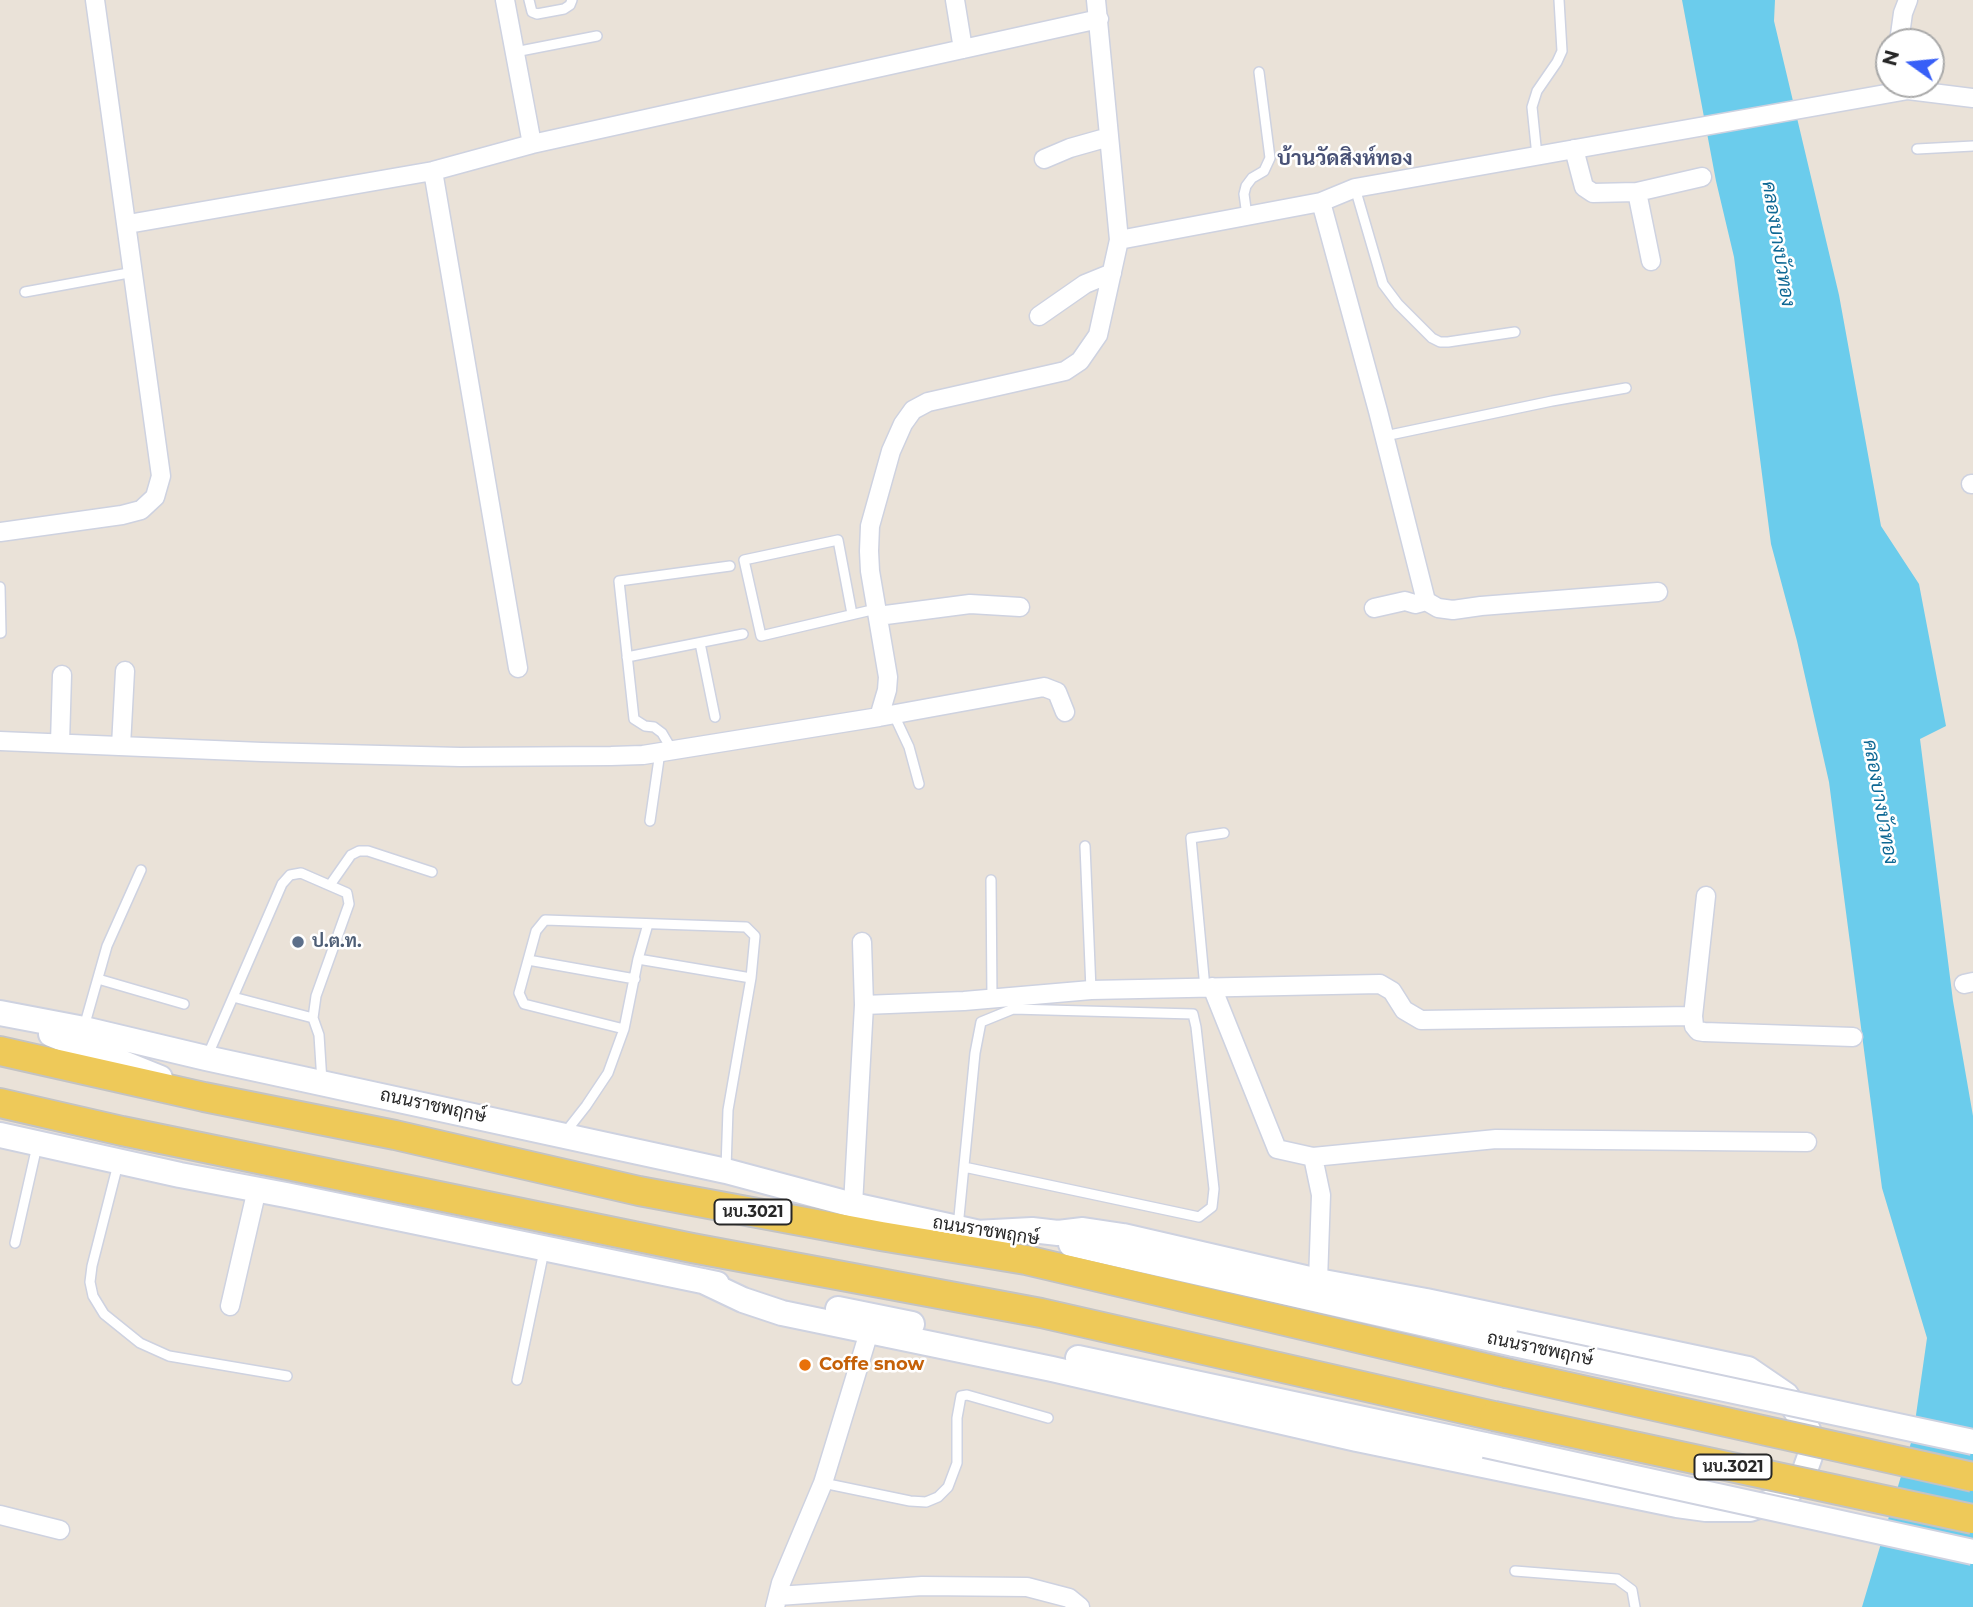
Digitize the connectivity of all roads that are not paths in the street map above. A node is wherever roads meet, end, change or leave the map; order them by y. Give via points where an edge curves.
1 (96, 0) edge
2 (505, 0) edge
3 (529, 0) edge
4 (572, 0) edge
5 (955, 0) edge
6 (1096, 0) edge
7 (1559, 0) edge
8 (1908, 0) edge
9 (1099, 19) junction
10 (1901, 28) edge
11 (597, 36) dead end
12 (963, 49) junction
13 (515, 52) junction
14 (1259, 72) dead end
15 (1945, 93) edge
16 (1875, 94) edge
17 (1973, 98) edge
18 (1110, 137) junction
19 (532, 144) junction
20 (1973, 146) edge
21 (1574, 149) junction
22 (1917, 149) dead end
23 (1537, 156) junction
24 (1044, 159) dead end
25 (433, 171) junction
26 (1702, 177) dead end
27 (1355, 188) junction
28 (1637, 192) junction
29 (1321, 202) junction
30 (1247, 216) junction
31 (128, 224) junction
32 (1119, 240) junction
33 (1651, 261) dead end
34 (134, 272) junction
35 (1112, 273) junction
36 (25, 292) dead end
37 (1039, 316) dead end
38 (1514, 332) dead end
39 (1626, 388) dead end
40 (1385, 436) junction
41 (0, 532) edge
42 (730, 566) dead end
43 (0, 587) edge
44 (1658, 592) dead end
45 (1426, 601) junction
46 (1020, 607) dead end
47 (1374, 608) dead end
48 (877, 612) junction
49 (852, 614) junction
50 (2, 633) edge
51 (743, 635) dead end
52 (700, 643) junction
53 (627, 657) junction
54 (518, 668) dead end
55 (125, 671) dead end
56 (62, 675) dead end
57 (1065, 712) dead end
58 (886, 715) junction
59 (715, 717) dead end
60 (0, 740) edge
61 (60, 743) junction
62 (121, 746) junction
63 (666, 751) junction
64 (919, 784) dead end
65 (650, 821) dead end
66 (1224, 833) dead end
67 (1084, 846) dead end
68 (141, 870) dead end
69 (432, 872) dead end
70 (991, 880) dead end
71 (330, 886) junction
72 (1706, 897) dead end
73 (648, 924) junction
74 (862, 942) dead end
75 (638, 959) junction
76 (528, 960) junction
77 (751, 978) junction
78 (98, 979) junction
79 (635, 979) junction
80 (1209, 988) junction
81 (1091, 990) junction
82 (233, 996) junction
83 (992, 998) junction
84 (184, 1004) dead end
85 (864, 1004) junction
86 (1, 1013) edge
87 (1693, 1016) junction
88 (313, 1018) junction
89 (84, 1029) junction
90 (624, 1030) junction
91 (1853, 1037) dead end
92 (0, 1051) edge
93 (206, 1058) junction
94 (322, 1082) junction
95 (204, 1097) junction
96 (0, 1103) edge
97 (122, 1131) junction
98 (0, 1135) edge
99 (563, 1135) junction
100 (1807, 1142) dead end
101 (38, 1143) junction
102 (1313, 1157) junction
103 (119, 1160) junction
104 (964, 1167) junction
105 (726, 1171) junction
106 (257, 1189) junction
107 (286, 1195) junction
108 (853, 1205) junction
109 (967, 1231) junction
110 (15, 1244) dead end
111 (545, 1250) junction
112 (703, 1281) junction
113 (1318, 1281) junction
114 (230, 1306) dead end
115 (869, 1332) junction
116 (287, 1376) dead end
117 (517, 1380) dead end
118 (1048, 1418) dead end
119 (1973, 1443) edge
120 (1973, 1477) edge
121 (823, 1483) junction
122 (0, 1515) edge
123 (1973, 1519) edge
124 (60, 1530) dead end
125 (1973, 1552) edge
126 (1515, 1571) dead end
127 (841, 1600) edge
128 (776, 1602) edge
129 (1080, 1607) edge
130 (1635, 1607) edge

1 - 31 street
2 - 13 street
3 - 4 lane via 532,12 537,13 564,9
5 - 12 street
6 - 9 street
7 - 23 lane via 1562,51 1532,107
8 - 10 street
9 - 12 street
9 - 18 street
11 - 13 lane
12 - 19 street
13 - 19 street
14 - 30 lane via 1270,158 1265,171 1246,186
15 - 17 street
16 - 21 street
18 - 24 street
18 - 32 street
19 - 25 street
20 - 22 lane
21 - 23 street
21 - 28 street via 1584,187 1593,193
23 - 27 street
25 - 31 street
25 - 54 street
26 - 28 street
27 - 29 street
27 - 38 lane via 1383,285 1432,338 1448,342
28 - 33 street
29 - 30 street
29 - 40 street
30 - 32 street
31 - 34 street
32 - 35 street
34 - 36 lane
34 - 41 street via 161,476 155,497 141,510 122,515
35 - 37 street via 1085,284
35 - 48 street via 1098,335 1080,361 1065,371 928,402 903,424 870,526
39 - 40 lane
40 - 45 street
42 - 53 lane via 619,581
43 - 50 lane
44 - 45 street via 1453,610
45 - 47 street
46 - 48 street via 970,604
48 - 49 lane
48 - 58 street via 888,677
49 - 49 lane via 761,636 744,559 838,540
51 - 52 lane
52 - 53 lane
52 - 59 lane
53 - 63 lane via 634,719 662,733
55 - 62 street
56 - 61 street
57 - 58 street via 1057,692 1044,687
58 - 63 street
58 - 64 lane via 909,747
60 - 61 street
61 - 62 street
62 - 63 street via 460,757
63 - 65 lane
66 - 80 lane via 1191,838
67 - 81 lane
68 - 78 lane via 107,946
69 - 71 lane via 359,851 351,855
70 - 83 lane
71 - 82 lane via 301,873 290,875 282,884
71 - 88 lane via 347,893 349,904 324,967
72 - 87 street
73 - 75 lane
73 - 76 lane via 545,920 536,931
73 - 77 lane via 746,927 755,936
74 - 85 street
75 - 77 lane
75 - 79 lane
76 - 79 lane
76 - 90 lane via 519,993 524,1004
77 - 105 lane via 728,1110
78 - 84 lane
78 - 89 lane
79 - 90 lane
80 - 81 street
80 - 87 street via 1380,984 1392,991 1404,1010 1421,1020
80 - 102 street via 1277,1149
81 - 83 street
82 - 88 lane
82 - 93 lane
83 - 85 street
85 - 108 street
86 - 89 main road, ถนนราชพฤกษ์ / นบ.3021
86 - 95 main road
87 - 91 street via 1694,1026 1704,1032
88 - 94 lane via 319,1035
89 - 93 main road, ถนนราชพฤกษ์ / นบ.3021
90 - 99 lane via 608,1073
92 - 95 main road, ถนนราชพฤกษ์ / นบ.3021
93 - 94 main road, ถนนราชพฤกษ์ / นบ.3021
94 - 99 main road, ถนนราชพฤกษ์ / นบ.3021
95 - 120 main road, ถนนราชพฤกษ์ / นบ.3021, bridge via 639,1191 1026,1261
96 - 97 main road, นบ.3021
97 - 107 main road
97 - 123 main road, นบ.3021, bridge via 692,1248 1041,1313
98 - 101 main road, นบ.3021
99 - 105 main road, ถนนราชพฤกษ์ / นบ.3021
100 - 102 street via 1496,1139
101 - 103 main road, นบ.3021
101 - 110 lane
102 - 113 street via 1321,1195
103 - 106 main road, นบ.3021
103 - 116 lane via 90,1282 104,1314 140,1343 169,1356
104 - 104 lane via 981,1022 1013,1009 1193,1014 1214,1189 1212,1207 1199,1217
104 - 109 lane
105 - 108 main road, ถนนราชพฤกษ์ / นบ.3021
106 - 107 main road, นบ.3021
106 - 114 street
107 - 111 main road, นบ.3021
108 - 109 main road, ถนนราชพฤกษ์ / นบ.3021
109 - 113 main road via 1083,1230
109 - 119 main road, ถนนราชพฤกษ์ / นบ.3021, bridge via 1079,1245
111 - 112 main road, นบ.3021
111 - 117 lane
112 - 115 main road via 782,1313
112 - 125 main road, นบ.3021, bridge via 1063,1354
113 - 115 main road via 1748,1369 1786,1395 1808,1430 1810,1456 1804,1473 1792,1489 1750,1509 1677,1505
115 - 121 street
118 - 121 lane via 961,1396 957,1464 948,1487 926,1502
121 - 128 street
122 - 124 street
126 - 130 lane via 1617,1579 1632,1590
127 - 128 street
127 - 129 street via 922,1586 1027,1587 1069,1598

